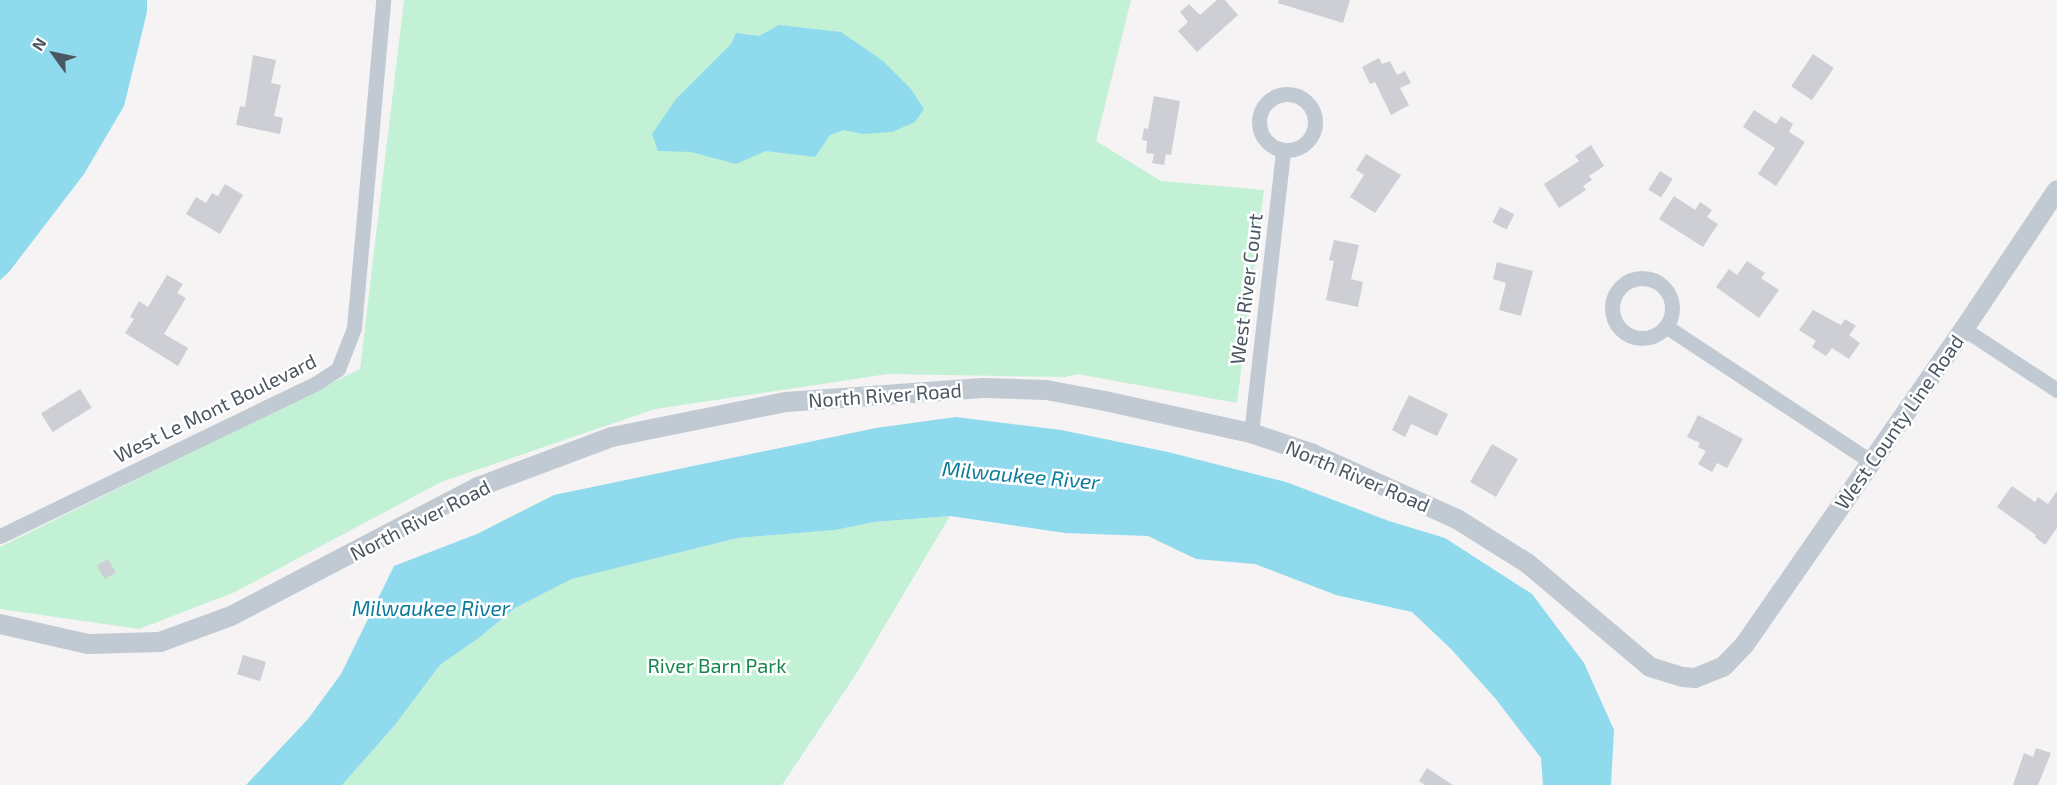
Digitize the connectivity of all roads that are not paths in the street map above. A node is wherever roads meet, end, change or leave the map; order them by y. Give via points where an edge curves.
1 (383, 0) edge
2 (1283, 150) dead end
3 (2057, 190) edge
4 (1666, 327) junction
5 (1964, 329) junction
6 (2057, 390) edge
7 (1251, 433) junction
8 (1872, 462) junction
9 (0, 536) edge
10 (0, 624) edge
11 (1738, 653) joint

1 - 9 street, West Le Mont Boulevard via 354,328 338,369 315,384
2 - 7 street, West River Court
3 - 5 street, West County Line Road
4 - 4 street via 1673,309 1660,283 1641,278 1622,285 1612,302 1615,322 1621,331 1639,339 1650,338
4 - 8 street
5 - 6 street
5 - 8 street, West County Line Road
7 - 10 street, North River Road via 1046,390 983,388 786,402 612,437 478,487 231,616 160,642 88,644
7 - 11 street, North River Road via 1313,454 1458,519 1527,563 1650,667 1695,678 1717,671
8 - 11 street, West County Line Road

